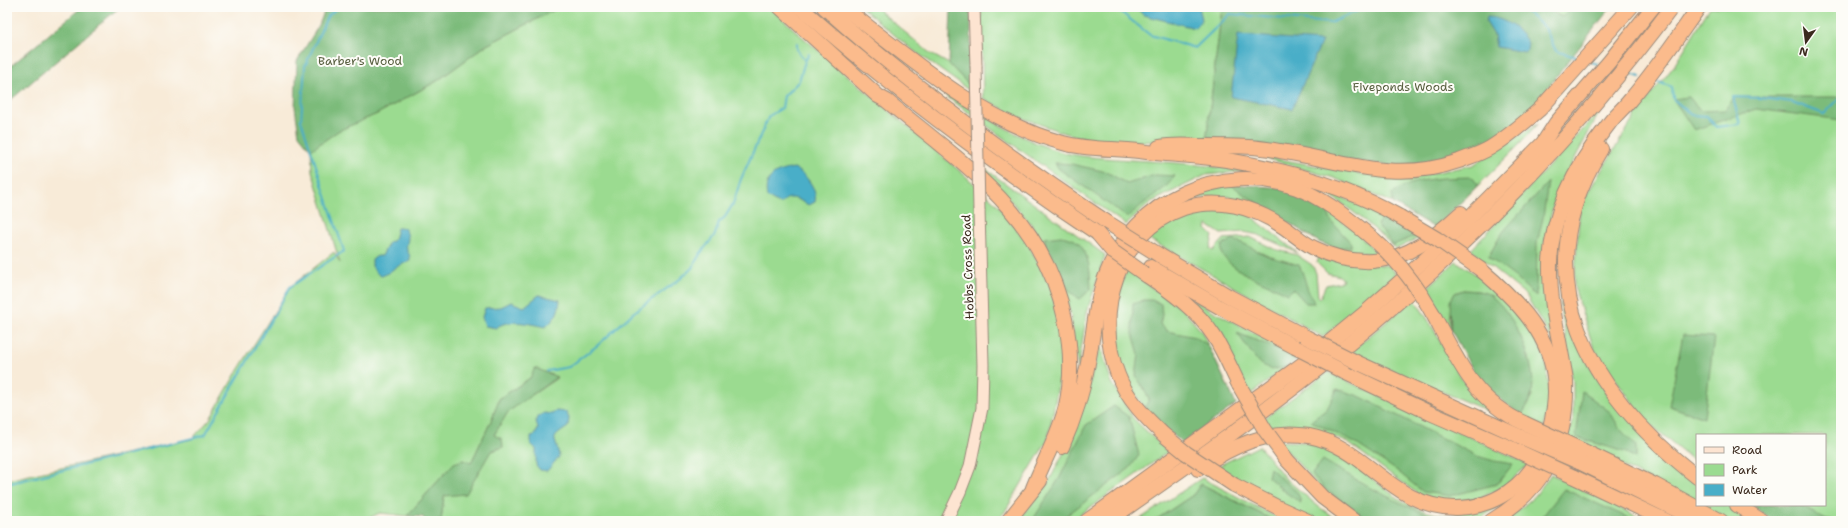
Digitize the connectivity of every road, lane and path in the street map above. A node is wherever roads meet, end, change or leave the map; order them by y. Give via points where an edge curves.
1 (780, 7) edge
2 (787, 7) edge
3 (800, 7) edge
4 (824, 7) edge
5 (843, 7) edge
6 (851, 7) edge
7 (974, 7) edge
8 (1630, 7) edge
9 (1653, 7) edge
10 (1672, 7) edge
11 (1698, 7) edge
12 (899, 51) junction
13 (887, 101) junction
14 (1630, 101) junction
15 (1556, 123) junction
16 (1137, 151) junction
17 (1101, 227) junction
18 (1152, 266) junction
19 (1522, 429) junction
20 (1577, 457) junction
21 (1696, 476) edge
22 (1033, 488) junction
23 (1739, 506) edge
24 (946, 521) edge
25 (1008, 521) edge
26 (1087, 521) edge
27 (1108, 521) edge
28 (1114, 521) edge
29 (1308, 521) edge
30 (1354, 521) edge
31 (1491, 521) edge
32 (1667, 521) edge
33 (1699, 521) edge
34 (1721, 521) edge
35 (1762, 521) edge

1 - 13 highway via 838,61
2 - 13 highway
3 - 17 highway via 876,72 956,135 1042,197
4 - 17 highway via 895,67 1060,191
5 - 12 highway
6 - 12 highway
7 - 24 street, Hobbs Cross Road, bridge via 982,408 970,466
8 - 16 highway via 1526,122 1488,149 1447,165 1410,171 1382,170 1280,150 1238,146 1162,146
9 - 15 highway
10 - 27 highway via 1616,79 1561,142 1493,213 1426,277 1345,347 1279,399
11 - 14 highway
12 - 16 highway via 965,97 1034,133 1085,148
13 - 22 highway via 1004,201 1032,237 1053,278 1068,332 1069,383 1066,406 1058,432
14 - 21 highway via 1592,163 1578,195 1567,246 1568,291 1587,353 1602,377 1645,430
14 - 31 highway via 1608,124 1574,174 1554,229 1550,283 1567,395 1557,446 1551,462 1531,489 1518,502
15 - 26 highway via 1543,143 1463,224 1365,313 1265,393
15 - 29 highway, bridge via 1538,136 1449,224 1419,248 1393,258 1362,261 1343,259 1315,249 1260,214 1222,204 1183,209 1167,217 1146,231 1125,258 1113,289 1108,340 1112,358 1125,390 1136,406 1186,454 1234,485
16 - 28 highway, bridge via 1232,161 1268,168 1341,190 1400,217 1480,269 1507,292 1528,316 1543,340 1553,375 1555,396 1542,452 1529,474 1506,493 1489,502 1465,508 1427,505 1401,492 1335,445 1310,437 1281,434 1259,438 1229,450 1144,505
17 - 18 highway, bridge
17 - 18 highway, bridge via 1112,251
18 - 19 highway, bridge via 1230,297 1356,362
18 - 30 highway, bridge via 1202,320 1220,345 1265,430 1287,460 1322,497
18 - 32 highway, bridge via 1216,305 1344,372
19 - 20 highway, bridge
19 - 22 highway, bridge via 1494,411 1469,386 1457,368 1454,355 1421,293 1390,254 1366,232 1342,213 1312,195 1289,186 1264,180 1228,179 1194,188 1166,201 1127,236 1112,260 1100,291 1082,394 1073,420 1047,474
20 - 33 highway
20 - 34 highway via 1655,485
22 - 25 highway
23 - 35 highway

